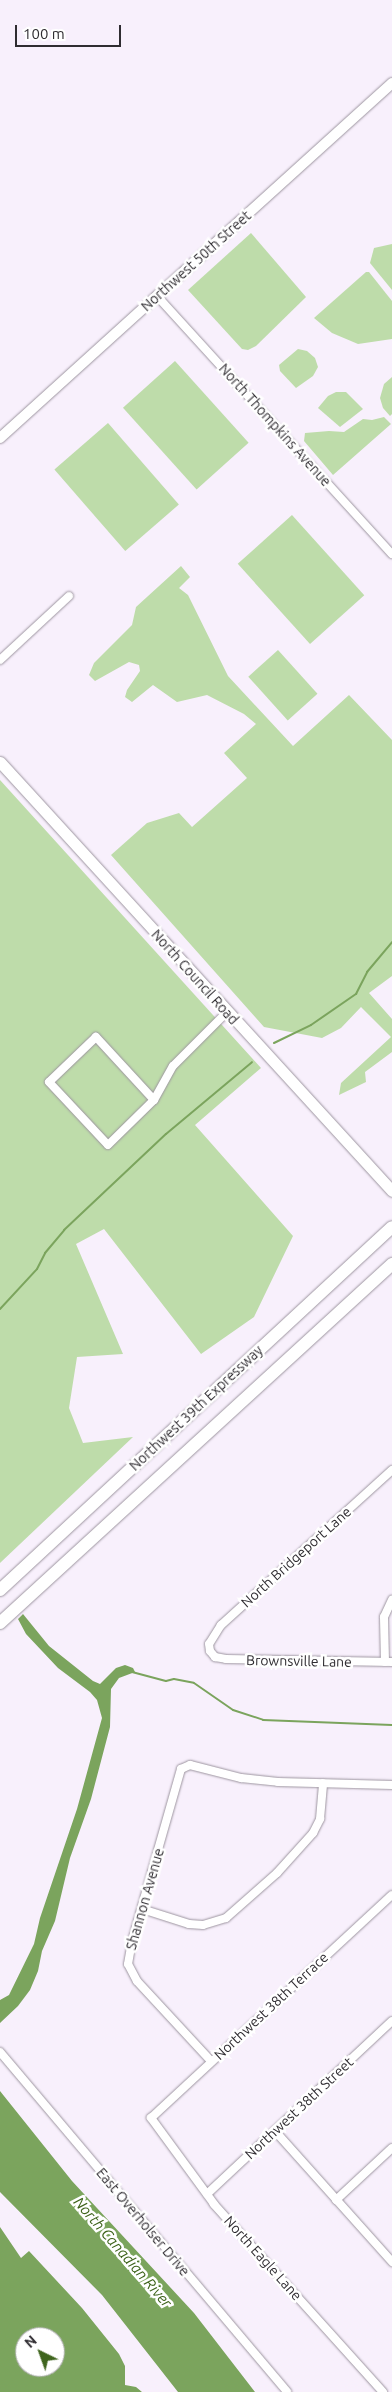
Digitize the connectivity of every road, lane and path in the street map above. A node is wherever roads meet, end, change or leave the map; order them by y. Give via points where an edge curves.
1 (392, 82) edge
2 (157, 296) junction
3 (0, 438) edge
4 (392, 554) edge
5 (69, 596) dead end
6 (0, 660) edge
7 (0, 762) edge
8 (227, 1012) junction
9 (154, 1100) junction
10 (392, 1191) edge
11 (392, 1227) edge
12 (392, 1264) edge
13 (392, 1470) edge
14 (0, 1590) edge
15 (392, 1600) edge
16 (0, 1624) edge
17 (210, 1651) joint
18 (389, 1662) edge
19 (322, 1783) junction
20 (392, 1785) edge
21 (390, 1900) edge
22 (142, 1909) junction
23 (392, 2022) edge
24 (3, 2055) edge
25 (211, 2061) junction
26 (151, 2118) joint
27 (274, 2131) junction
28 (392, 2148) edge
29 (206, 2194) junction
30 (336, 2200) junction
31 (392, 2262) edge
32 (287, 2392) edge
33 (383, 2392) edge

1 - 2 street, Northwest 50th Street
2 - 3 street, Northwest 50th Street
2 - 4 street, North Thompkins Avenue
5 - 6 street
7 - 8 main road, North Council Road
8 - 9 street via 173,1066
8 - 10 main road, North Council Road
9 - 9 street via 108,1144 49,1082 96,1037
11 - 14 highway, Northwest 39th Expressway
12 - 16 highway, Northwest 39th Expressway
13 - 17 street, North Bridgeport Lane via 221,1625 209,1644
15 - 18 street via 384,1617
17 - 18 street, Brownsville Lane via 215,1657 226,1659
19 - 20 street
19 - 22 street via 320,1819 313,1833 276,1873 226,1918 203,1925 189,1924
19 - 22 street, Shannon Avenue via 241,1778 190,1765 181,1769
21 - 25 street, Northwest 38th Terrace
22 - 25 street, Shannon Avenue via 129,1952 131,1972
23 - 27 street, Northwest 38th Street
24 - 32 street, East Overholser Drive
25 - 26 street, Northwest 38th Terrace
26 - 29 street, North Eagle Lane
27 - 29 street, Northwest 38th Street
27 - 30 street
28 - 30 street
29 - 33 street, North Eagle Lane
30 - 31 street

